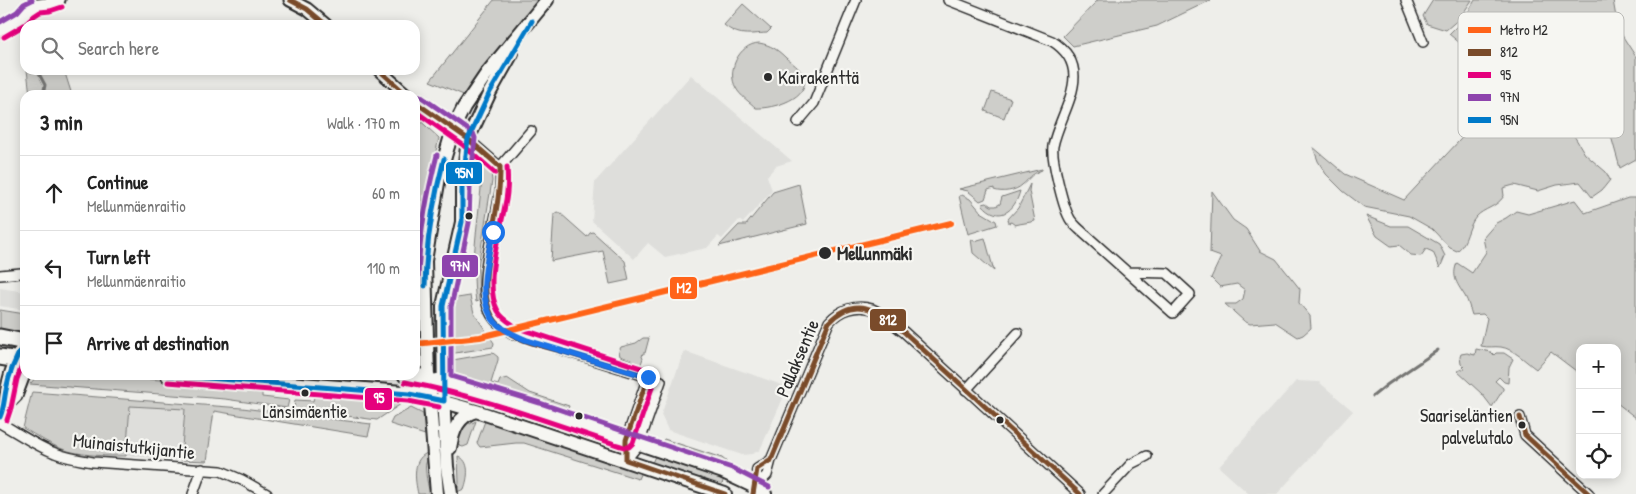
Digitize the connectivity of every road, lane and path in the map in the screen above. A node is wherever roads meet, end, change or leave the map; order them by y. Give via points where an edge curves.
1 (290, 0) edge
2 (548, 0) edge
3 (856, 0) edge
4 (948, 0) edge
5 (1406, 0) edge
6 (53, 2) edge
7 (320, 20) edge
8 (532, 21) junction
9 (0, 30) edge
10 (1423, 42) dead end
11 (385, 75) edge
12 (401, 90) edge
13 (420, 106) edge
14 (798, 122) dead end
15 (453, 129) junction
16 (531, 132) dead end
17 (468, 139) junction
18 (500, 167) junction
19 (1127, 272) junction
20 (20, 273) edge
21 (0, 275) edge
22 (1018, 333) dead end
23 (0, 337) edge
24 (20, 341) edge
25 (13, 359) edge
26 (420, 377) edge
27 (648, 377) junction
28 (428, 378) junction
29 (22, 380) edge
30 (233, 380) edge
31 (444, 382) junction
32 (966, 390) junction
33 (437, 400) junction
34 (6, 406) junction
35 (476, 410) junction
36 (0, 417) edge
37 (1520, 417) dead end
38 (0, 423) edge
39 (626, 440) junction
40 (638, 444) junction
41 (1147, 456) dead end
42 (626, 460) junction
43 (447, 467) junction
44 (202, 470) junction
45 (758, 492) edge
46 (193, 494) edge
47 (267, 494) edge
48 (437, 494) edge
49 (451, 494) edge
50 (725, 494) edge
51 (1080, 494) edge
52 (1103, 494) edge
53 (1589, 494) edge

1 - 7 street
2 - 8 main road
3 - 14 street via 814,103
4 - 19 street via 1052,42 1064,52 1073,69 1074,82 1053,151 1065,206 1073,224
5 - 10 street
6 - 9 street via 32,16
8 - 15 main road via 482,81
8 - 17 main road via 490,92
11 - 12 street
13 - 15 street
15 - 17 street
15 - 28 main road via 438,184 426,256
16 - 18 street
17 - 18 street
17 - 31 main road via 462,187 462,222 443,306
18 - 27 street via 500,190 485,293 488,310 496,323 526,340
19 - 19 street via 1173,313 1190,294 1167,273
20 - 21 street
22 - 32 street
23 - 24 main road
25 - 34 street
26 - 28 main road
27 - 39 street
27 - 40 street via 661,381
28 - 31 main road
28 - 33 main road
29 - 34 street via 16,396
30 - 33 main road via 374,391
31 - 33 main road
31 - 39 main road
32 - 45 street, Pallaksentie via 880,314 871,309 850,308 834,315 828,322
32 - 51 street
33 - 35 main road
33 - 43 main road
33 - 48 main road
34 - 36 street
35 - 42 main road
35 - 43 main road via 467,413 457,423
37 - 53 street via 1525,435
38 - 44 street, Muinaistutkijantie via 54,453 72,458
39 - 40 main road
39 - 42 street
40 - 42 street
40 - 45 main road via 730,475
41 - 52 street via 1131,464
42 - 50 main road
43 - 49 main road
44 - 46 street
44 - 47 street, Muinaistutkijantie via 231,474

